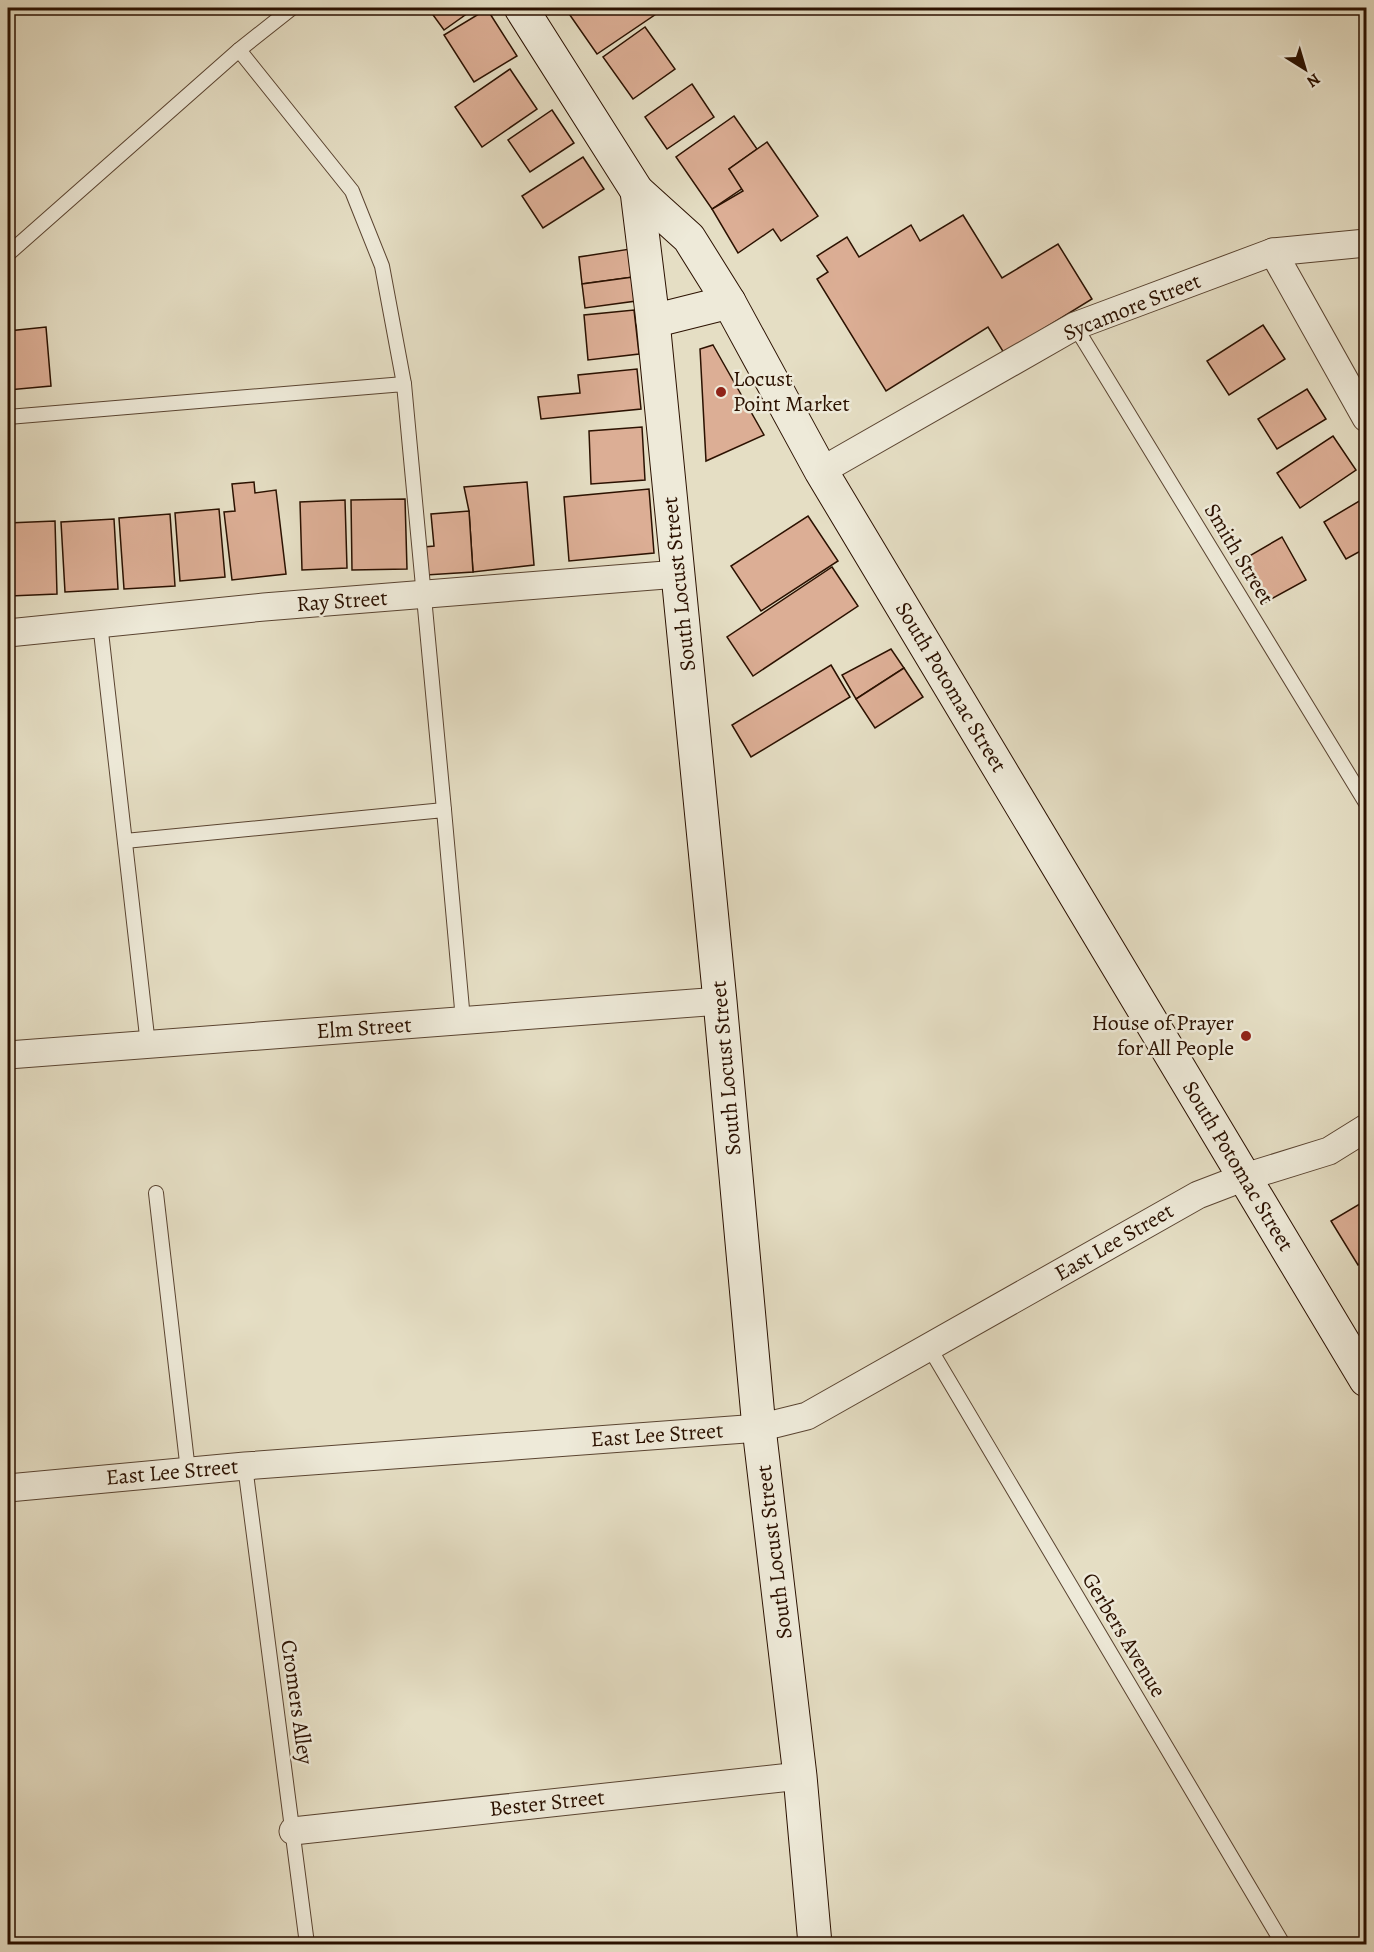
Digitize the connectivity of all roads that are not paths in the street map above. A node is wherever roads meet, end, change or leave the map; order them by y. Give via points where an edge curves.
1 (292, 8) edge
2 (521, 8) edge
3 (239, 50) junction
4 (637, 191) junction
5 (1366, 243) edge
6 (1273, 252) junction
7 (8, 254) edge
8 (729, 302) junction
9 (653, 321) junction
10 (1075, 326) junction
11 (404, 384) junction
12 (8, 417) edge
13 (1366, 418) edge
14 (821, 471) junction
15 (678, 574) junction
16 (424, 594) junction
17 (100, 623) junction
18 (8, 633) edge
19 (1366, 803) edge
20 (444, 810) junction
21 (125, 841) junction
22 (720, 1001) junction
23 (463, 1020) junction
24 (148, 1045) junction
25 (8, 1055) edge
26 (1366, 1128) edge
27 (1245, 1177) junction
28 (156, 1193) dead end
29 (929, 1347) junction
30 (1366, 1380) edge
31 (759, 1428) junction
32 (245, 1466) junction
33 (188, 1471) junction
34 (8, 1488) edge
35 (800, 1776) junction
36 (293, 1831) junction
37 (307, 1944) edge
38 (815, 1944) edge
39 (1283, 1944) edge

1 - 3 lane
2 - 4 main road, South Potomac Street
3 - 7 lane
3 - 11 lane via 352,191 382,266
4 - 8 main road, South Potomac Street via 689,238
4 - 9 main road, South Locust Street
5 - 6 street, Sycamore Street
6 - 10 street, Sycamore Street
6 - 13 street
8 - 9 main road
8 - 14 main road, South Potomac Street
9 - 15 main road, South Locust Street
10 - 14 street, Sycamore Street
10 - 19 lane, Smith Street
11 - 12 lane
11 - 16 lane
14 - 27 main road, South Potomac Street
15 - 16 street, Ray Street
15 - 22 main road, South Locust Street
16 - 17 street, Ray Street
16 - 20 lane
17 - 18 street, Ray Street
17 - 21 lane
20 - 21 lane
20 - 23 lane
21 - 24 lane
22 - 23 street, Elm Street
22 - 31 main road, South Locust Street
23 - 24 street, Elm Street
24 - 25 street, Elm Street
26 - 27 street, East Lee Street via 1329,1151
27 - 29 street, East Lee Street via 1198,1195
27 - 30 main road, South Potomac Street
28 - 33 lane
29 - 31 street, East Lee Street via 807,1416
29 - 39 lane, Gerbers Avenue
31 - 32 street, East Lee Street
31 - 35 main road, South Locust Street
32 - 33 street, East Lee Street
32 - 36 lane, Cromers Alley
33 - 34 street, East Lee Street
35 - 36 street, Bester Street
35 - 38 main road, South Locust Street
36 - 37 lane, Cromers Alley

